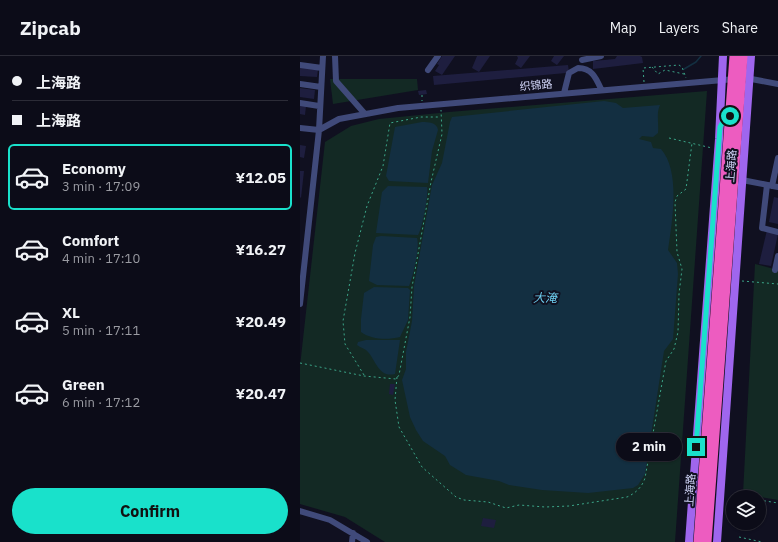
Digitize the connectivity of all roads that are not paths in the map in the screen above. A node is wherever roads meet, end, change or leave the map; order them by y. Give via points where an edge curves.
1 (323, 56) edge
2 (335, 56) edge
3 (438, 56) edge
4 (601, 56) edge
5 (723, 56) edge
6 (734, 56) edge
7 (743, 56) edge
8 (751, 56) edge
9 (582, 58) edge
10 (300, 65) edge
11 (322, 68) junction
12 (582, 68) junction
13 (428, 70) dead end
14 (750, 78) junction
15 (722, 79) junction
16 (300, 84) edge
17 (778, 84) edge
18 (321, 87) junction
19 (601, 89) junction
20 (564, 93) junction
21 (300, 103) edge
22 (319, 106) junction
23 (365, 114) junction
24 (720, 127) junction
25 (300, 128) edge
26 (319, 130) junction
27 (746, 130) junction
28 (778, 158) edge
29 (742, 180) junction
30 (772, 186) edge
31 (726, 226) junction
32 (778, 232) edge
33 (300, 233) edge
34 (308, 234) junction
35 (778, 256) edge
36 (775, 270) dead end
37 (300, 301) edge
38 (300, 511) edge
39 (353, 533) junction
40 (352, 542) edge
41 (367, 542) edge
42 (689, 542) edge
43 (698, 542) edge
44 (707, 542) edge
45 (717, 542) edge

1 - 11 street
2 - 23 street via 336,81
3 - 13 street
4 - 9 street
5 - 15 main road, 上海路
6 - 31 highway, 上海路
7 - 31 highway, 上海路
8 - 14 main road, 上海路
9 - 12 street
10 - 11 street
11 - 18 street
12 - 19 street via 593,74
12 - 20 street via 569,73
14 - 15 street, 织锦路
14 - 17 street, 织锦路
14 - 27 main road, 上海路
15 - 19 street, 织锦路
15 - 24 main road, 上海路
16 - 18 street
18 - 22 street
19 - 20 street, 织锦路
20 - 23 street, 织锦路 via 398,108
21 - 22 street
22 - 26 street
23 - 26 street, 织锦路 via 339,119
24 - 27 main road via 724,120 734,116 743,122
24 - 42 main road, 上海路
25 - 26 street
26 - 34 street
27 - 29 main road, 上海路
28 - 30 street
29 - 30 street
29 - 45 main road, 上海路
30 - 32 street via 762,228
31 - 43 highway, 上海路
31 - 44 highway, 上海路
33 - 34 street
34 - 37 street
35 - 36 street
38 - 39 street via 330,520
39 - 40 street
39 - 41 street

